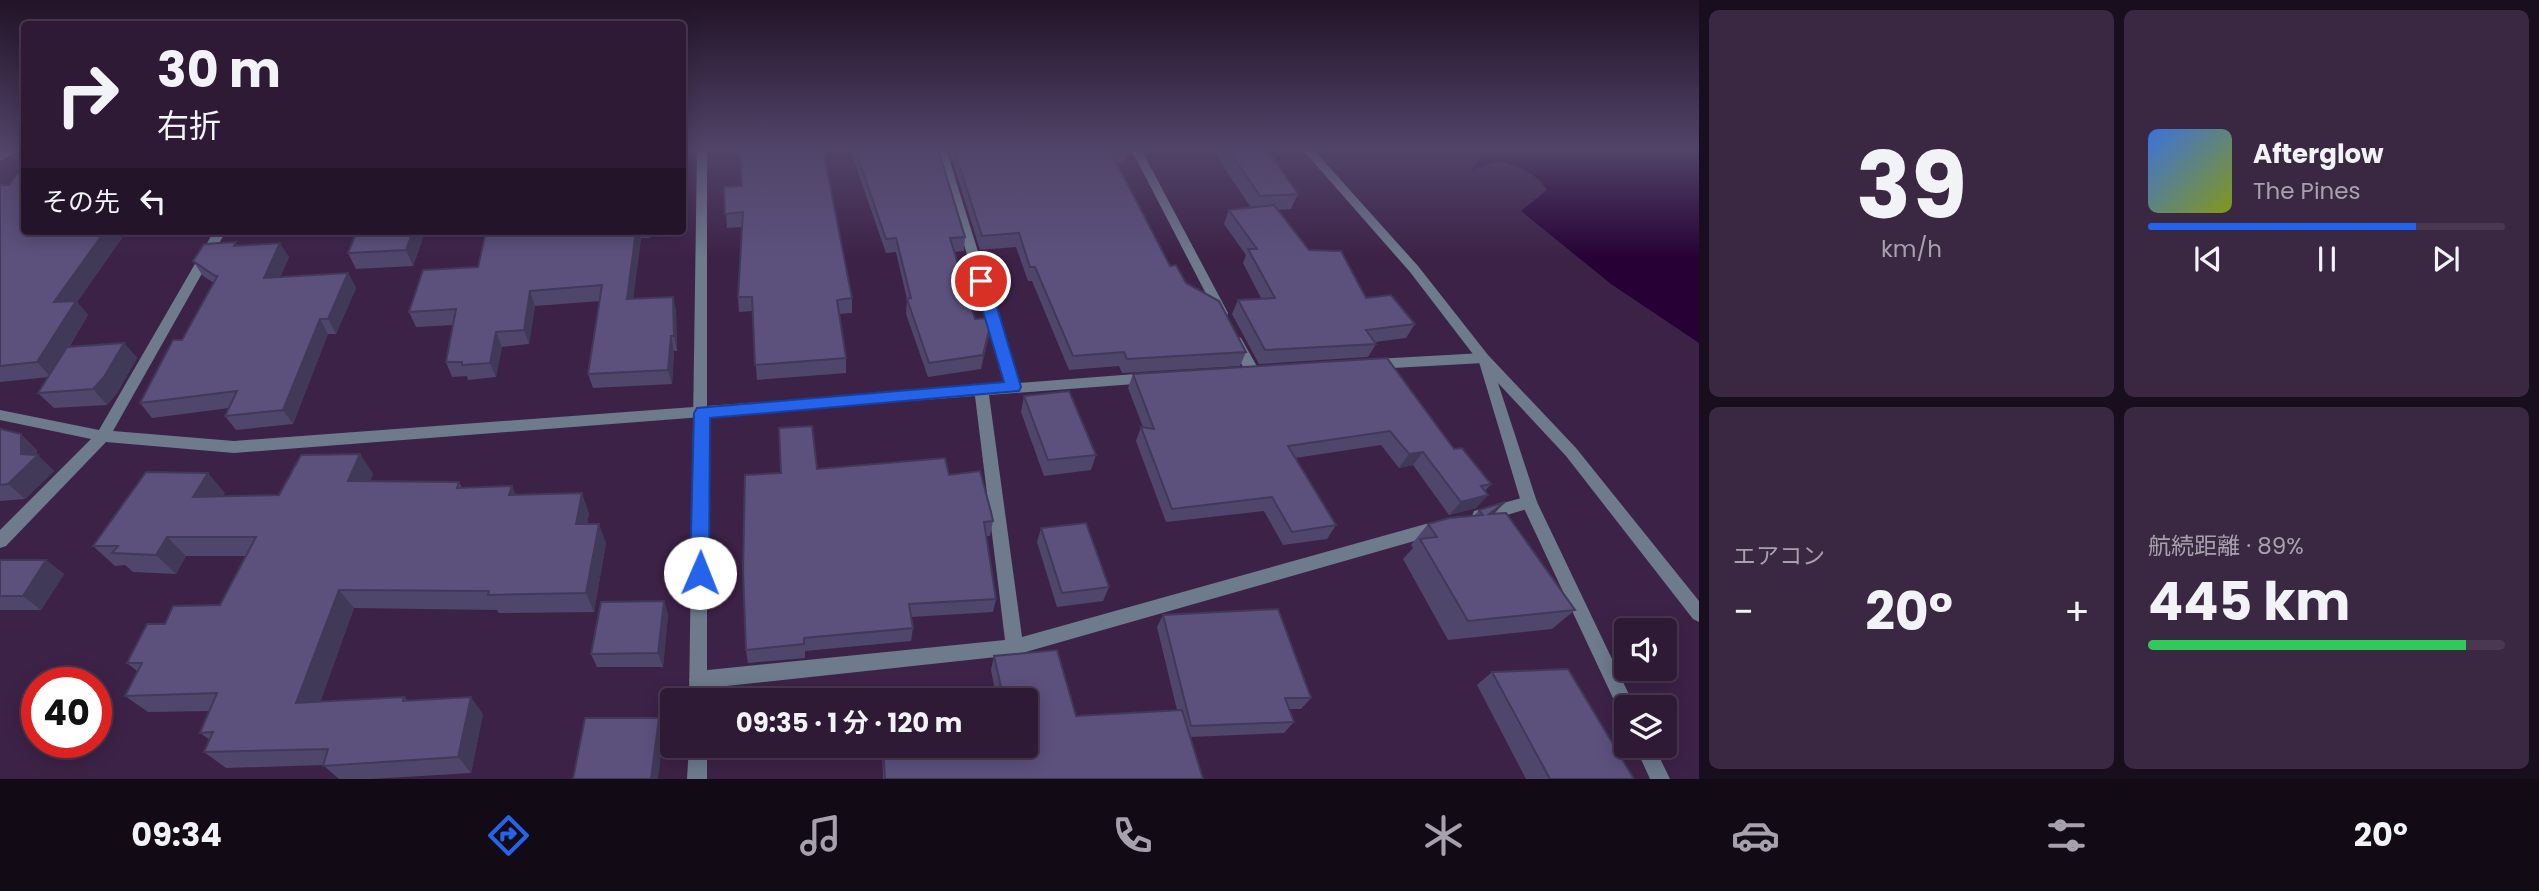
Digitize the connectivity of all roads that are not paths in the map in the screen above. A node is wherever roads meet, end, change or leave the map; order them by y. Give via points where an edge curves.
1 (702, 185) edge
2 (953, 185) edge
3 (1155, 185) edge
4 (1339, 185) edge
5 (218, 235) edge
6 (1226, 321) edge
7 (1233, 333) edge
8 (1483, 358) junction
9 (1361, 365) edge
10 (1252, 370) edge
11 (1159, 377) edge
12 (1013, 387) junction
13 (981, 390) junction
14 (702, 413) junction
15 (0, 415) edge
16 (103, 436) junction
17 (1529, 502) junction
18 (0, 541) edge
19 (1699, 614) edge
20 (1015, 648) junction
21 (698, 680) junction
22 (698, 688) edge
23 (1620, 695) edge
24 (698, 758) edge
25 (1650, 758) edge
26 (697, 779) edge
27 (1660, 779) edge

1 - 14 street
2 - 12 street
3 - 6 street
4 - 8 street via 1414,269
5 - 16 street
7 - 10 street
8 - 9 street
8 - 17 street
8 - 19 street via 1571,452
11 - 12 street
12 - 13 street
13 - 14 street
13 - 20 street
14 - 16 street via 234,447
14 - 21 street
15 - 16 street
16 - 18 street
17 - 20 street
17 - 23 street
20 - 21 street
21 - 22 street
24 - 26 street
25 - 27 street

